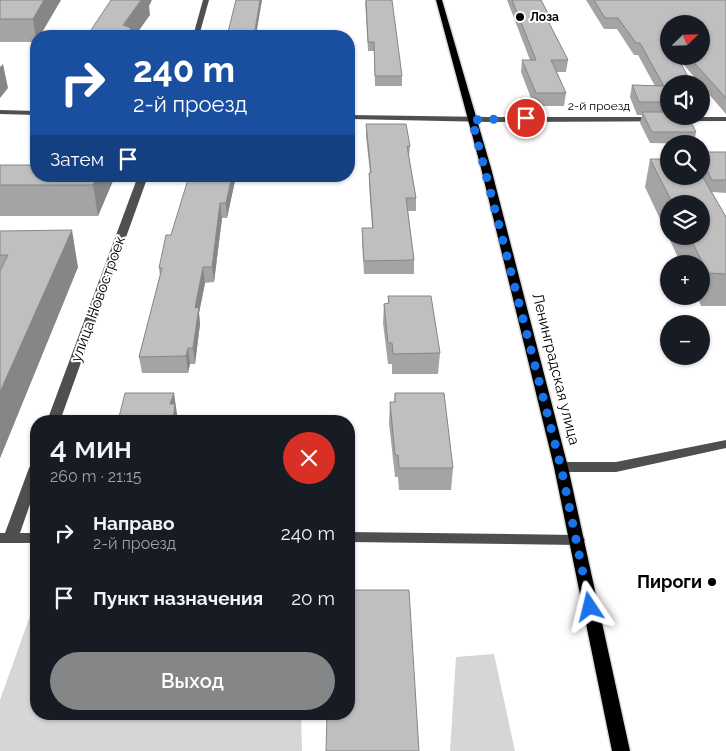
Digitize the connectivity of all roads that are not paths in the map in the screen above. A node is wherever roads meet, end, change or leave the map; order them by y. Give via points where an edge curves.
1 (206, 0) edge
2 (439, 0) edge
3 (198, 30) edge
4 (0, 112) edge
5 (30, 113) edge
6 (355, 117) edge
7 (472, 120) junction
8 (726, 120) edge
9 (141, 182) edge
10 (56, 415) edge
11 (726, 444) edge
12 (561, 467) junction
13 (30, 482) edge
14 (355, 537) edge
15 (5, 538) edge
16 (30, 538) edge
17 (577, 540) junction
18 (621, 751) edge

1 - 3 street
2 - 7 main road, Ленинградская улица
4 - 5 street
6 - 7 street, 2-й проезд
7 - 8 street, 2-й проезд
7 - 12 main road, Ленинградская улица
9 - 10 street, улица Новостроек
11 - 12 street via 616,467
12 - 17 main road, Ленинградская улица
13 - 15 street
14 - 17 street
15 - 16 street
17 - 18 main road, Ленинградская улица

